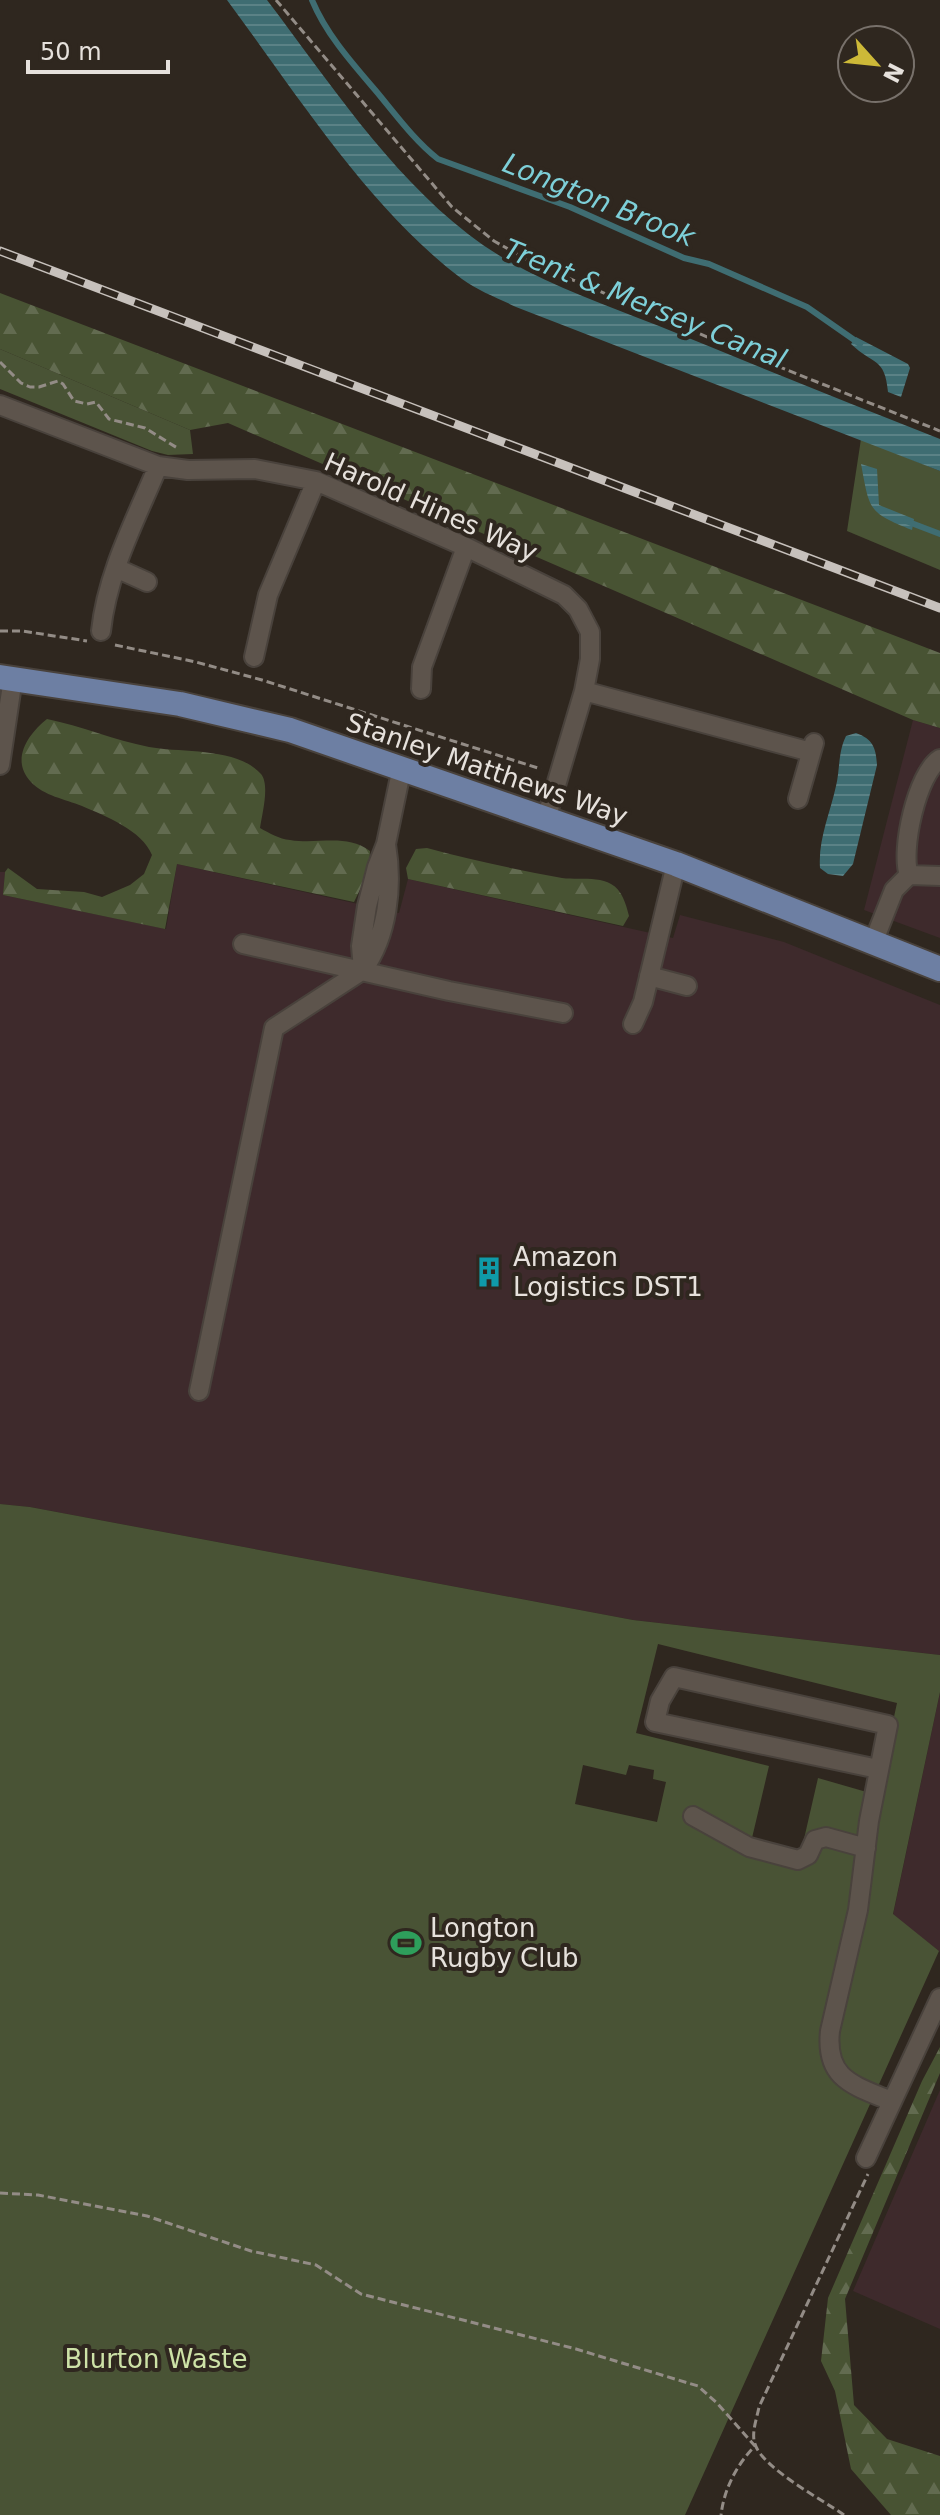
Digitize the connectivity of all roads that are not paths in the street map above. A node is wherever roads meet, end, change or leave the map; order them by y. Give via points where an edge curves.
1 (0, 405) edge
2 (158, 466) junction
3 (316, 481) junction
4 (466, 547) junction
5 (116, 568) junction
6 (147, 582) dead end
7 (103, 640) road end
8 (254, 657) dead end
9 (7, 678) edge
10 (421, 689) dead end
11 (584, 691) junction
12 (940, 759) edge
13 (0, 765) edge
14 (402, 767) junction
15 (798, 799) dead end
16 (546, 819) junction
17 (676, 864) junction
18 (909, 875) junction
19 (940, 876) edge
20 (873, 943) junction
21 (243, 944) dead end
22 (940, 969) edge
23 (363, 970) junction
24 (649, 976) junction
25 (687, 986) dead end
26 (563, 1013) dead end
27 (633, 1024) dead end
28 (199, 1391) dead end
29 (878, 1769) junction
30 (693, 1816) dead end
31 (866, 1848) junction
32 (940, 1998) edge
33 (891, 2101) junction
34 (866, 2158) road end

1 - 2 street, Harold Hines Way
2 - 3 street, Harold Hines Way via 255,469
2 - 5 street
3 - 4 street, Harold Hines Way
3 - 8 street via 268,595
4 - 10 street via 422,667
4 - 11 street, Harold Hines Way via 564,595 578,609 590,632
5 - 6 street
5 - 7 street via 104,608
9 - 13 street
9 - 14 main road, Stanley Matthews Way via 217,712
11 - 15 street via 813,748
11 - 16 street, Harold Hines Way
12 - 18 street via 921,785 905,852
14 - 16 main road, Stanley Matthews Way
14 - 23 street via 386,844 387,910 373,956
16 - 17 main road, Stanley Matthews Way
17 - 20 main road, Stanley Matthews Way
17 - 24 street
18 - 19 street
18 - 20 street via 894,890
20 - 22 main road, Stanley Matthews Way
21 - 23 street
23 - 26 street
23 - 28 street via 274,1028
24 - 25 street
24 - 27 street
29 - 29 street via 655,1722 660,1701 674,1677 888,1725
29 - 31 street
30 - 31 street via 749,1847 798,1860 808,1855 815,1840 826,1837
31 - 33 street via 828,2051 841,2075
32 - 33 street
33 - 34 street

